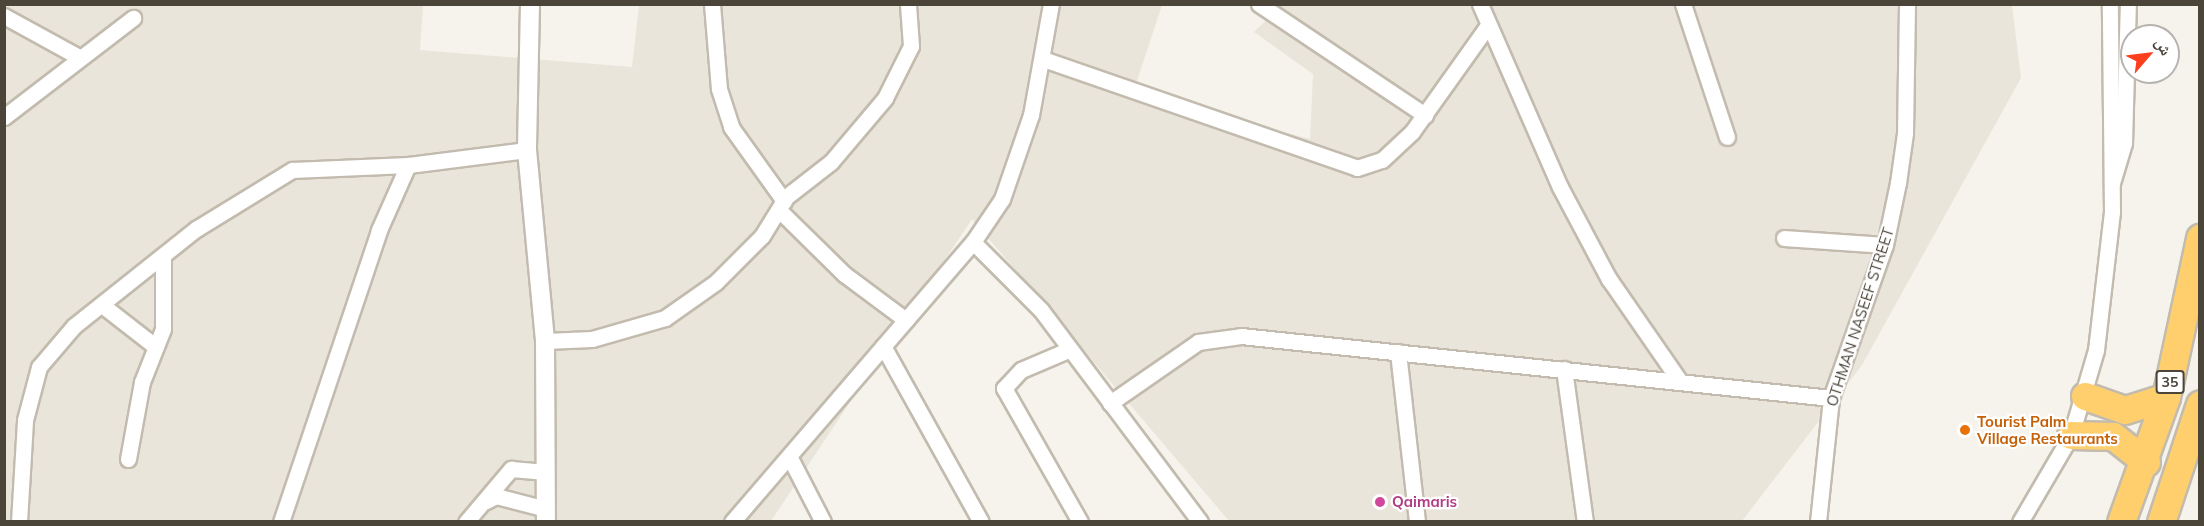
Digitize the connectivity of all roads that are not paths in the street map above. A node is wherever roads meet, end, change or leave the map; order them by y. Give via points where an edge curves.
1 (530, 4) edge
2 (712, 4) edge
3 (908, 4) edge
4 (1051, 4) edge
5 (1258, 4) edge
6 (1288, 4) edge
7 (1480, 4) edge
8 (1683, 4) edge
9 (1907, 4) edge
10 (2110, 4) edge
11 (2128, 4) edge
12 (4, 16) edge
13 (133, 18) dead end
14 (1280, 19) junction
15 (1487, 27) junction
16 (79, 57) junction
17 (1043, 59) junction
18 (1425, 115) junction
19 (4, 117) edge
20 (1727, 137) dead end
21 (527, 150) junction
22 (408, 165) junction
23 (2111, 185) junction
24 (782, 206) junction
25 (1784, 238) dead end
26 (2199, 238) edge
27 (974, 242) junction
28 (1885, 245) junction
29 (163, 260) junction
30 (102, 305) junction
31 (906, 320) junction
32 (545, 342) junction
33 (883, 346) junction
34 (156, 347) junction
35 (1068, 350) junction
36 (1398, 352) junction
37 (1564, 369) junction
38 (1679, 380) junction
39 (2085, 396) junction
40 (2166, 397) junction
41 (1831, 398) junction
42 (1110, 404) junction
43 (2199, 404) edge
44 (2071, 435) junction
45 (790, 458) junction
46 (128, 459) dead end
47 (2146, 462) junction
48 (546, 472) junction
49 (486, 501) junction
50 (546, 515) edge
51 (19, 522) edge
52 (281, 522) edge
53 (466, 522) edge
54 (732, 522) edge
55 (823, 522) edge
56 (981, 522) edge
57 (1080, 522) edge
58 (1200, 522) edge
59 (1417, 522) edge
60 (1585, 522) edge
61 (1818, 522) edge
62 (2020, 522) edge
63 (2121, 522) edge
64 (2161, 522) edge

1 - 21 street
2 - 24 street via 719,89 730,127
3 - 24 street via 911,46 885,98 831,162
4 - 17 street
5 - 14 street
6 - 14 street
7 - 15 street
8 - 20 street
9 - 28 street, OTHMAN NASEEF STREET via 1905,133
10 - 23 street
11 - 23 street via 2124,143
12 - 16 street
13 - 16 street
14 - 18 street
15 - 18 street
15 - 38 street via 1609,279
16 - 19 street
17 - 18 street via 1345,167 1382,160
17 - 27 street via 1016,167
21 - 22 street
21 - 32 street
22 - 29 street via 292,170 224,208
22 - 52 street via 379,230
23 - 39 street via 2101,321
24 - 31 street via 844,273
24 - 32 street via 716,282 665,318 592,339
25 - 28 street
26 - 40 highway, 35
27 - 31 street
27 - 35 street via 1019,285
28 - 41 street, OTHMAN NASEEF STREET
29 - 30 street
29 - 34 street via 163,329
30 - 34 street
30 - 51 street via 52,349 30,389
31 - 33 street
32 - 48 street
33 - 45 street
33 - 56 street
34 - 46 street via 142,382
35 - 42 street
35 - 57 street via 1020,370 1004,388
36 - 37 street
36 - 42 street via 1222,337 1174,355
36 - 59 street
37 - 38 street
37 - 60 street
38 - 41 street
39 - 40 highway via 2126,410
39 - 44 street
40 - 47 highway, 35
41 - 61 street, OTHMAN NASEEF STREET
42 - 58 street
43 - 64 highway, 35
44 - 47 highway via 2113,436
44 - 62 street
45 - 54 street
45 - 55 street
47 - 63 highway, 35
48 - 49 street via 511,469 497,479
48 - 50 street
49 - 50 street via 495,496
49 - 53 street

